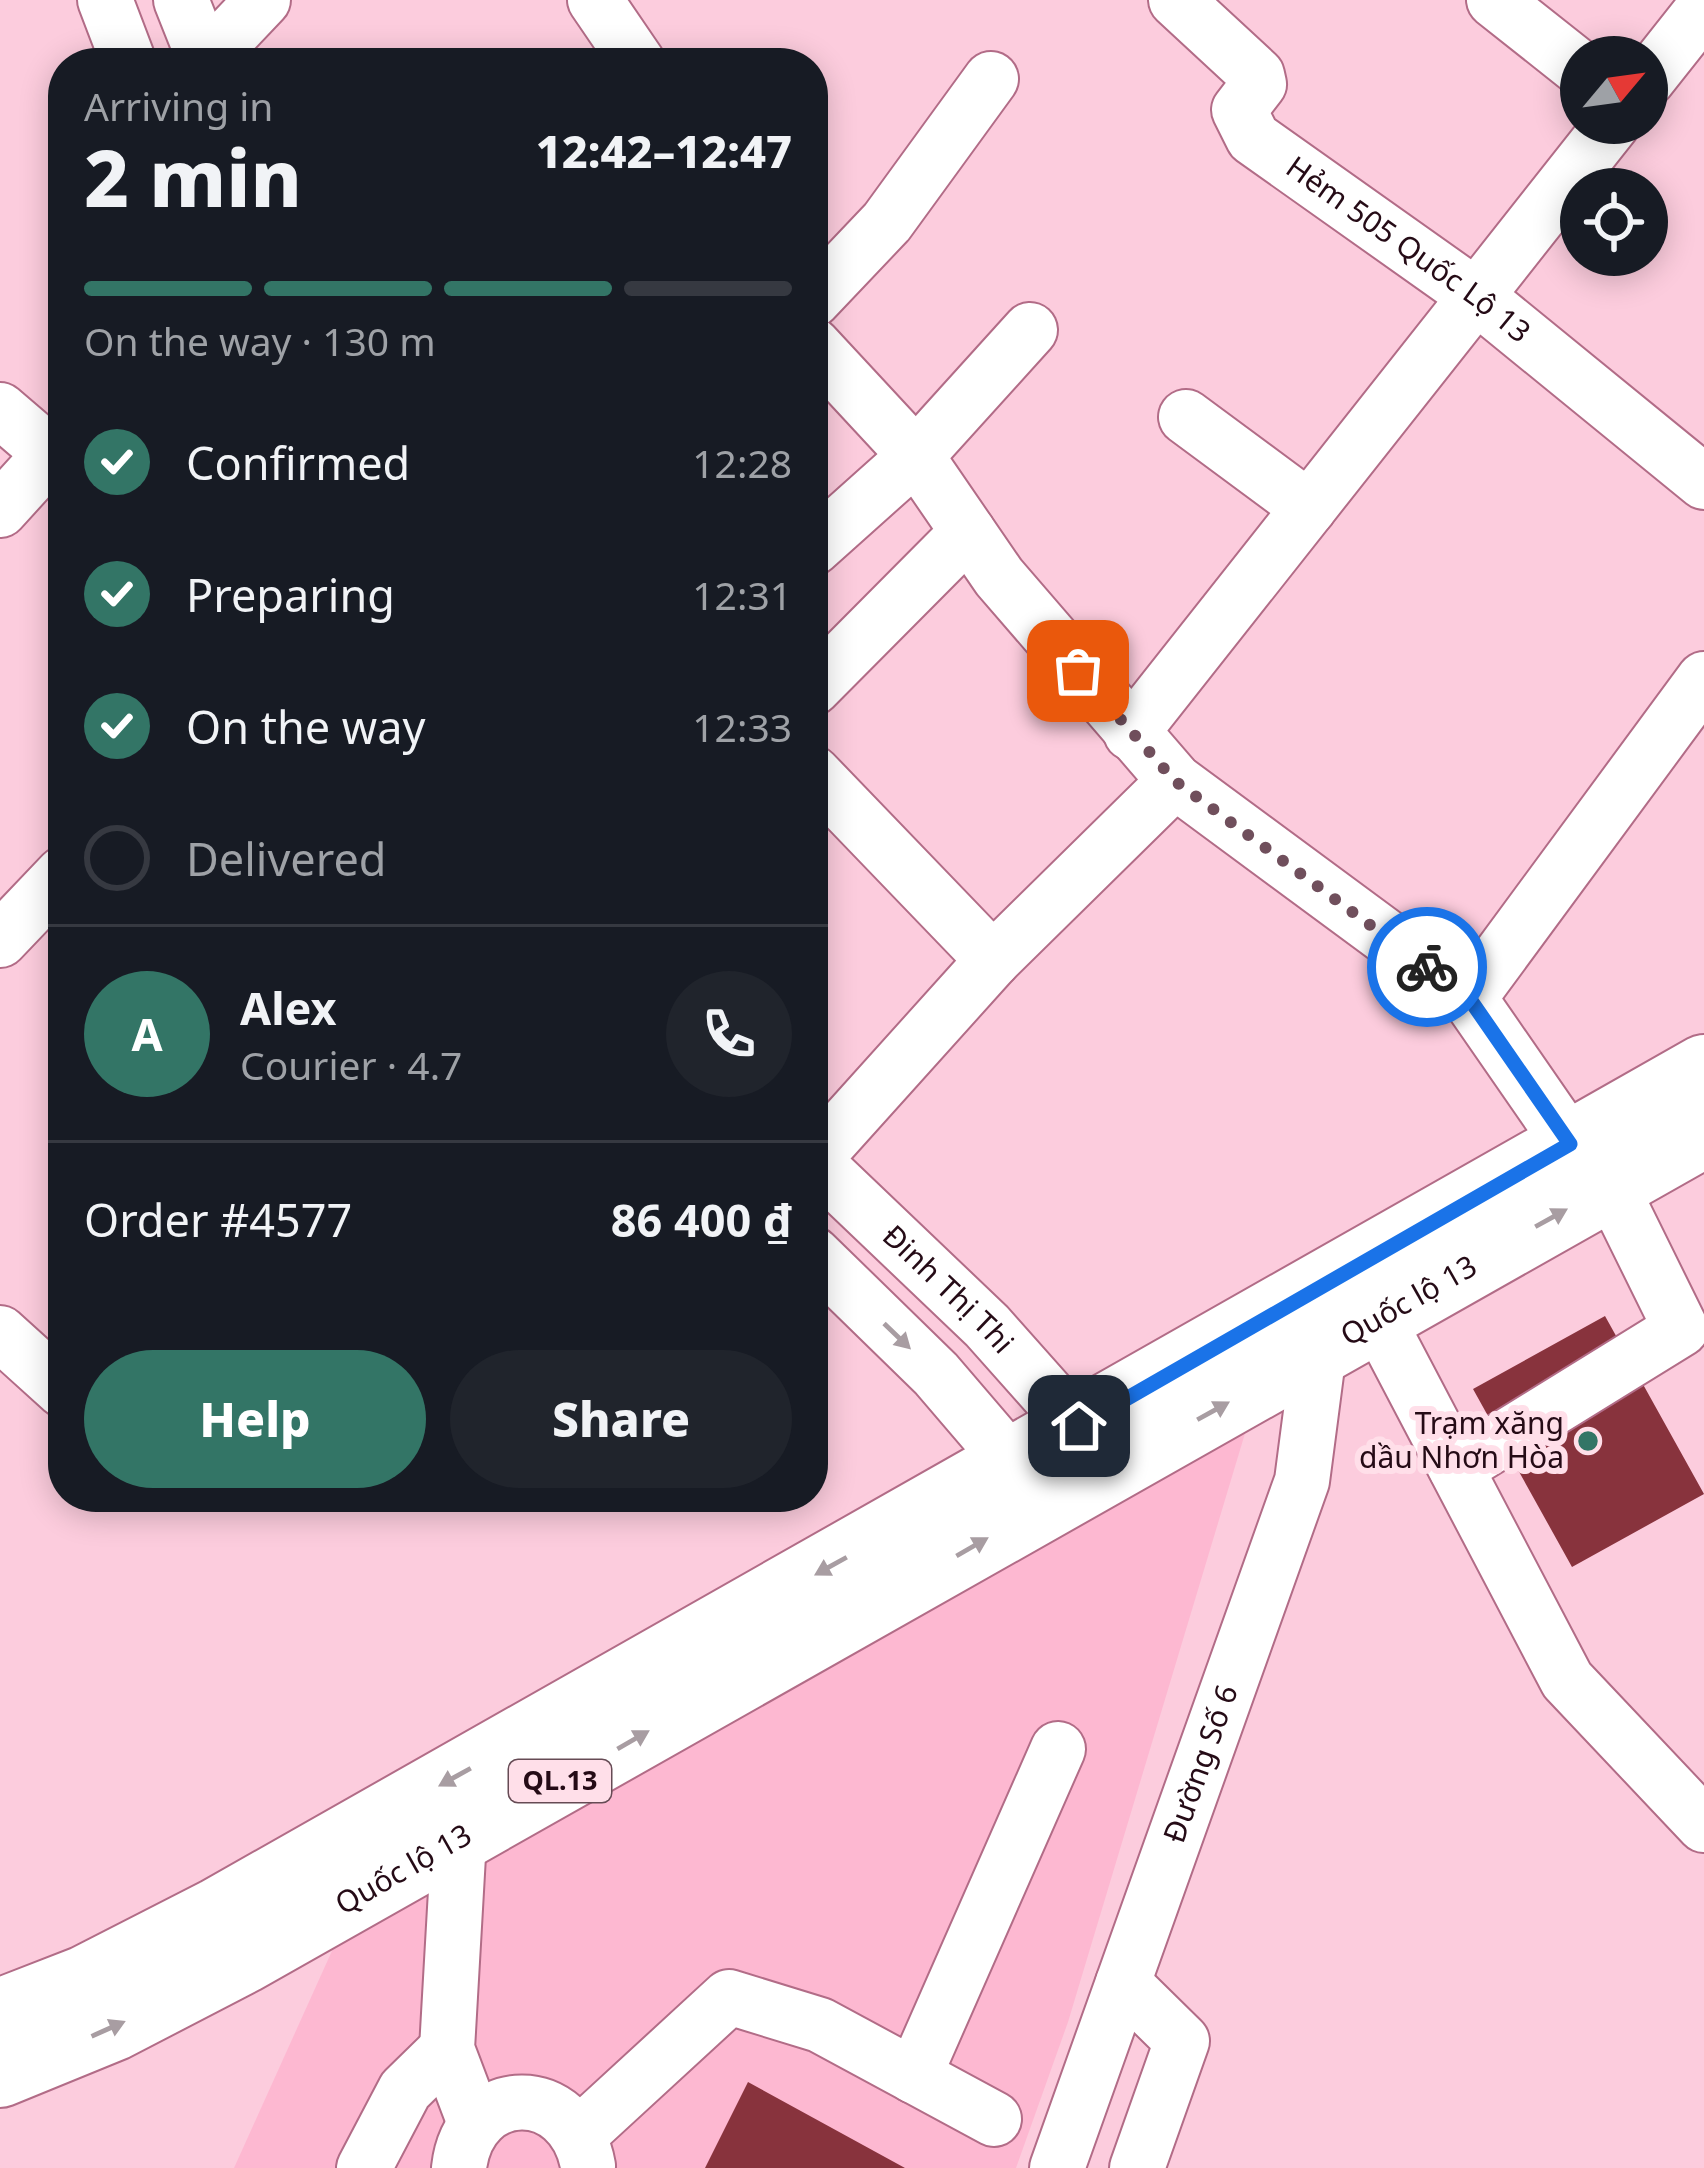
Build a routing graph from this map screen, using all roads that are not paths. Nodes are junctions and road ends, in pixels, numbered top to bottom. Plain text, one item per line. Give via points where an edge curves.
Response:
1 (105, 0) edge
2 (181, 0) edge
3 (263, 0) edge
4 (1176, 0) edge
5 (1494, 0) edge
6 (610, 6) edge
7 (1704, 8) edge
8 (124, 48) edge
9 (200, 48) edge
10 (218, 48) edge
11 (631, 48) edge
12 (1560, 52) edge
13 (1668, 53) edge
14 (991, 79) dead end
15 (1596, 144) edge
16 (828, 284) edge
17 (1476, 296) junction
18 (1030, 330) dead end
19 (828, 361) edge
20 (0, 410) edge
21 (1186, 417) dead end
22 (48, 451) edge
23 (916, 455) junction
24 (48, 467) edge
25 (1704, 482) edge
26 (1309, 508) junction
27 (0, 510) edge
28 (968, 532) junction
29 (828, 534) edge
30 (828, 673) edge
31 (1704, 679) edge
32 (1131, 734) junction
33 (1175, 781) junction
34 (828, 789) edge
35 (48, 890) edge
36 (0, 940) edge
37 (993, 960) junction
38 (1469, 998) junction
39 (1704, 1068) edge
40 (1703, 1136) edge
41 (828, 1143) edge
42 (1590, 1165) junction
43 (828, 1174) edge
44 (828, 1270) edge
45 (1377, 1318) junction
46 (0, 1333) edge
47 (1319, 1351) junction
48 (48, 1376) edge
49 (1095, 1447) junction
50 (1456, 1468) junction
51 (1031, 1484) junction
52 (1058, 1749) dead end
53 (1704, 1825) edge
54 (459, 1838) junction
55 (1123, 1983) junction
56 (0, 2012) edge
57 (447, 2049) junction
58 (0, 2074) edge
59 (914, 2076) junction
60 (994, 2120) dead end
61 (467, 2145) edge
62 (584, 2151) edge
63 (364, 2168) edge
64 (1057, 2168) edge
65 (1137, 2168) edge

1 - 8 street
2 - 9 street
3 - 10 street
4 - 17 street, Hẻm 505 Quốc Lộ 13 via 1257,75 1239,110 1253,138
5 - 12 street
6 - 11 street
7 - 13 street
14 - 16 street via 887,222
15 - 17 street
17 - 25 street, Hẻm 505 Quốc Lộ 13
17 - 26 street
18 - 23 street
19 - 23 street
20 - 22 street
21 - 26 street
23 - 28 street
23 - 29 street
24 - 27 street
26 - 32 street
28 - 30 street
28 - 32 street
31 - 38 street
32 - 33 street
33 - 37 street
33 - 38 street
34 - 37 street
35 - 36 street
37 - 41 street
38 - 42 street
39 - 42 highway, Quốc lộ 13 / QL.13
40 - 42 highway, Quốc lộ 13 / QL.13
45 -> 42 highway, Quốc lộ 13 / QL.13
42 - 49 highway, Quốc lộ 13 / QL.13
42 - 50 street via 1681,1329
43 - 49 street, Đinh Thị Thi via 987,1326
44 -> 51 street
45 - 47 highway, Quốc lộ 13 / QL.13
45 - 50 street
46 - 48 street
49 -> 47 highway, Quốc lộ 13 / QL.13
47 - 55 street, Đường Số 6 via 1302,1480
49 - 51 highway, Quốc lộ 13 / QL.13
50 - 53 street via 1567,1680
54 -> 51 highway, Quốc lộ 13 / QL.13
51 -> 56 highway, Quốc lộ 13 / QL.13 via 86,1979
52 - 59 street
54 - 57 street
58 -> 54 highway, Quốc lộ 13 / QL.13 via 115,2027
55 - 64 street, Đường Số 6
55 - 65 street via 1182,2041
57 - 61 street
57 - 63 street via 405,2090
59 - 60 street
59 - 62 street via 820,2025 729,1997
61 - 62 street via 500,2105 530,2101 559,2111

